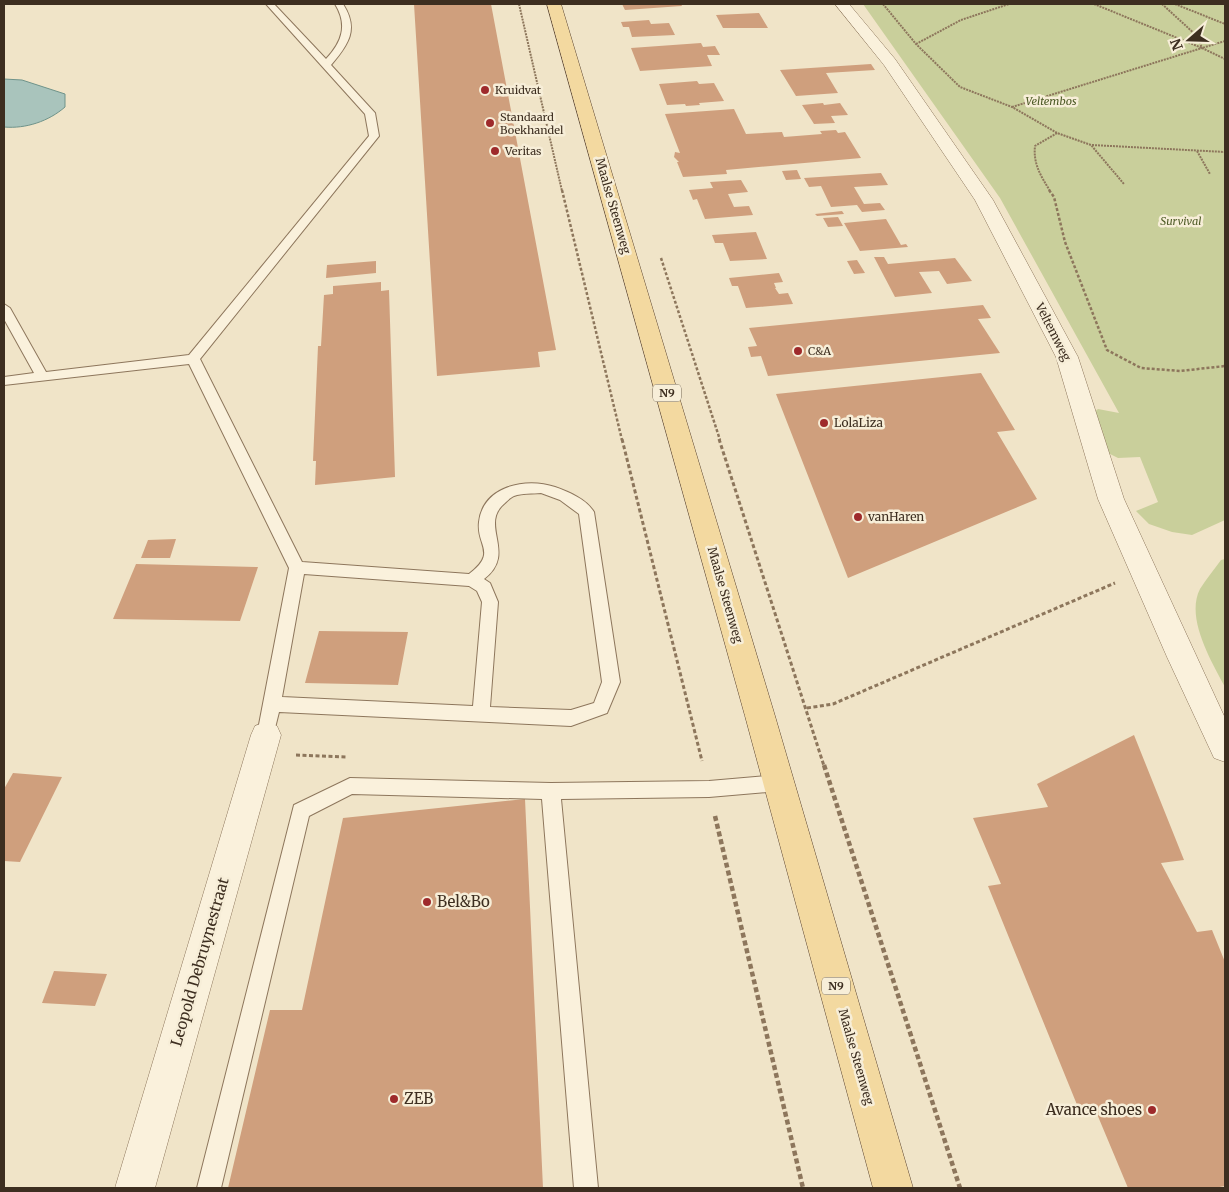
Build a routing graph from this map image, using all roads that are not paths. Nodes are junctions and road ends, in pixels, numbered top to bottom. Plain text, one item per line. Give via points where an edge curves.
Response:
1 (270, 4) edge
2 (340, 4) edge
3 (554, 4) edge
4 (842, 4) edge
5 (326, 65) junction
6 (4, 308) edge
7 (193, 359) junction
8 (42, 376) junction
9 (4, 381) edge
10 (297, 568) junction
11 (472, 580) junction
12 (481, 714) junction
13 (269, 719) junction
14 (1225, 749) edge
15 (778, 783) junction
16 (551, 791) junction
17 (134, 1188) edge
18 (209, 1188) edge
19 (586, 1188) edge
20 (893, 1188) edge

1 - 5 lane
2 - 5 lane via 348,26 342,46
3 - 15 main road, Maalse Steenweg / N9
4 - 14 street, Veltemweg via 890,62 984,200 1067,356 1111,499
5 - 7 lane via 370,113 374,136
6 - 8 lane
7 - 8 lane
7 - 10 lane
8 - 9 lane
10 - 11 lane
10 - 13 lane
11 - 12 lane via 484,587 490,602
11 - 12 lane via 488,568 492,552 486,523 492,505 509,490 542,488 565,496 586,512 611,682 601,708 571,718
12 - 13 lane
13 - 17 street, Leopold Debruynestraat
15 - 16 lane via 709,789
15 - 20 main road, Maalse Steenweg / N9
16 - 18 lane via 350,786 301,811
16 - 19 lane

